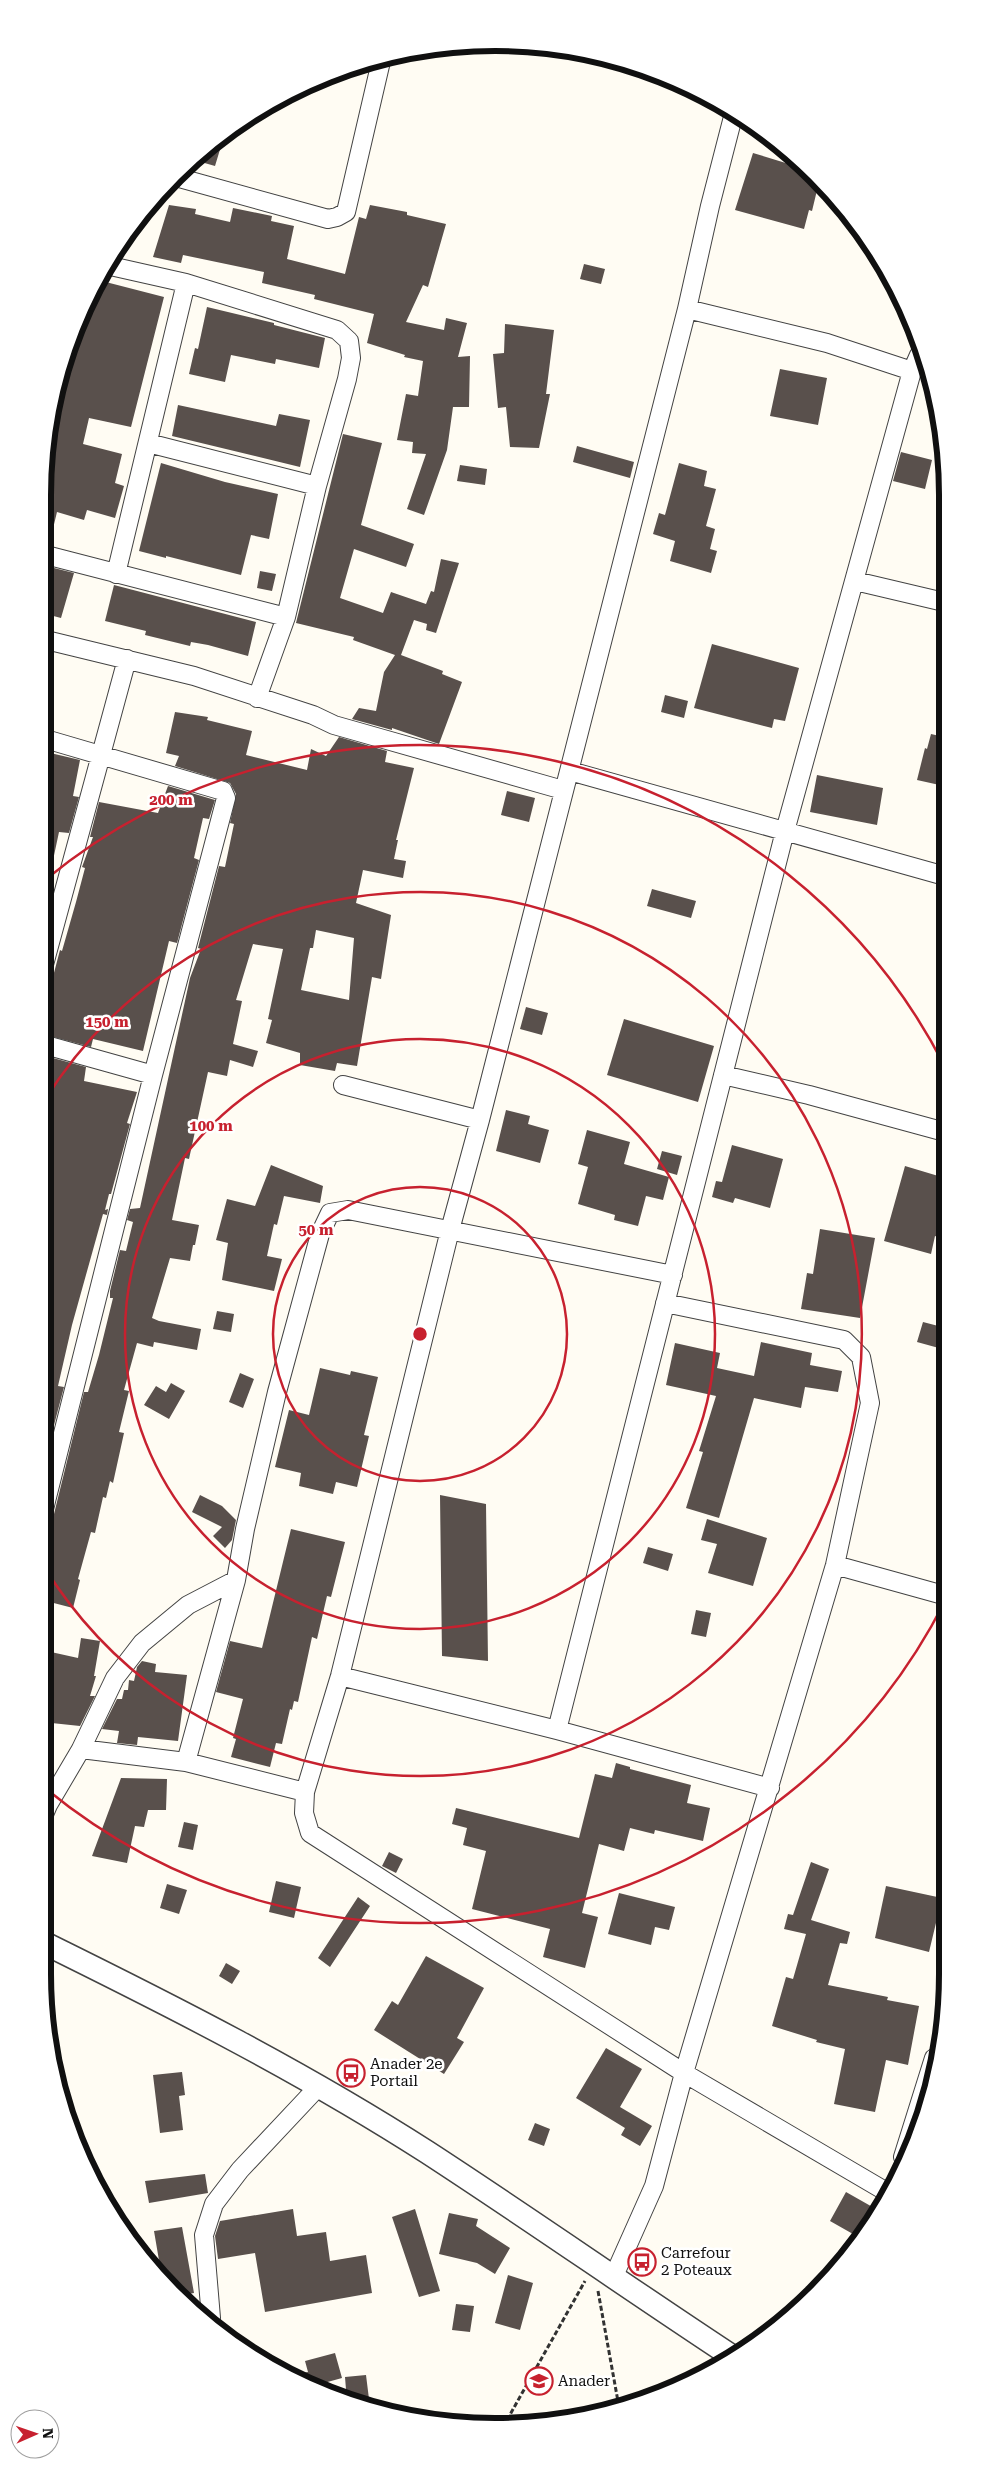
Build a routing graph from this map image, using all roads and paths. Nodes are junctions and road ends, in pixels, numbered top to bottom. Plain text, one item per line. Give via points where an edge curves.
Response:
1 (380, 66) edge
2 (732, 120) edge
3 (183, 179) edge
4 (115, 267) edge
5 (186, 283) junction
6 (686, 310) junction
7 (916, 363) edge
8 (148, 443) junction
9 (317, 486) junction
10 (51, 556) edge
11 (116, 574) junction
12 (855, 581) junction
13 (939, 601) edge
14 (286, 617) junction
15 (51, 640) edge
16 (127, 659) junction
17 (257, 698) junction
18 (51, 740) edge
19 (101, 754) junction
20 (570, 771) junction
21 (564, 790) junction
22 (785, 831) junction
23 (939, 874) edge
24 (51, 939) edge
25 (51, 1046) edge
26 (153, 1074) junction
27 (723, 1075) junction
28 (343, 1084) dead end
29 (480, 1120) junction
30 (939, 1130) edge
31 (450, 1230) junction
32 (673, 1275) junction
33 (666, 1303) junction
34 (51, 1481) edge
35 (835, 1564) junction
36 (236, 1580) junction
37 (939, 1594) edge
38 (340, 1676) junction
39 (557, 1730) junction
40 (81, 1749) junction
41 (186, 1762) junction
42 (770, 1788) junction
43 (305, 1792) junction
44 (51, 1800) edge
45 (51, 1946) edge
46 (684, 2073) junction
47 (318, 2087) junction
48 (882, 2190) edge
49 (594, 2266) junction
50 (613, 2278) junction
51 (211, 2315) edge
52 (726, 2353) edge
53 (618, 2400) edge
54 (508, 2418) edge

1 - 3 street via 346,212 328,219
2 - 6 street
4 - 5 street
5 - 8 street
5 - 9 street via 338,330 349,341 351,358 347,379
6 - 7 street
6 - 20 street
7 - 12 street
8 - 9 street
8 - 11 street
9 - 14 street
10 - 11 street
11 - 14 street
12 - 13 street
12 - 22 street
14 - 17 street
15 - 16 street
16 - 17 street via 194,676
16 - 19 street
17 - 21 street via 314,715 334,725
18 - 19 street
19 - 24 street
19 - 26 street via 223,791 226,798
20 - 21 street
20 - 22 street
21 - 29 street
22 - 23 street
22 - 27 street
25 - 26 street
26 - 34 street
27 - 30 street
27 - 32 street
28 - 29 street
29 - 31 street
31 - 32 street
31 - 36 street via 348,1210 330,1213 320,1234 277,1392
31 - 38 street
32 - 33 street
33 - 35 street via 844,1340 861,1356 870,1403
33 - 39 street
35 - 37 street
35 - 42 street
36 - 40 street via 188,1605 142,1643 115,1678
36 - 41 street
38 - 39 street
38 - 43 street
39 - 42 street
40 - 41 street
40 - 44 street
41 - 43 street
42 - 46 street
43 - 46 street via 304,1813 310,1834
45 - 47 street via 188,2014
46 - 48 street
46 - 50 street via 654,2186
47 - 49 street via 426,2152
47 - 51 street via 240,2170 214,2204 204,2235
49 - 50 street
49 - 53 path
49 - 54 path
50 - 52 street

